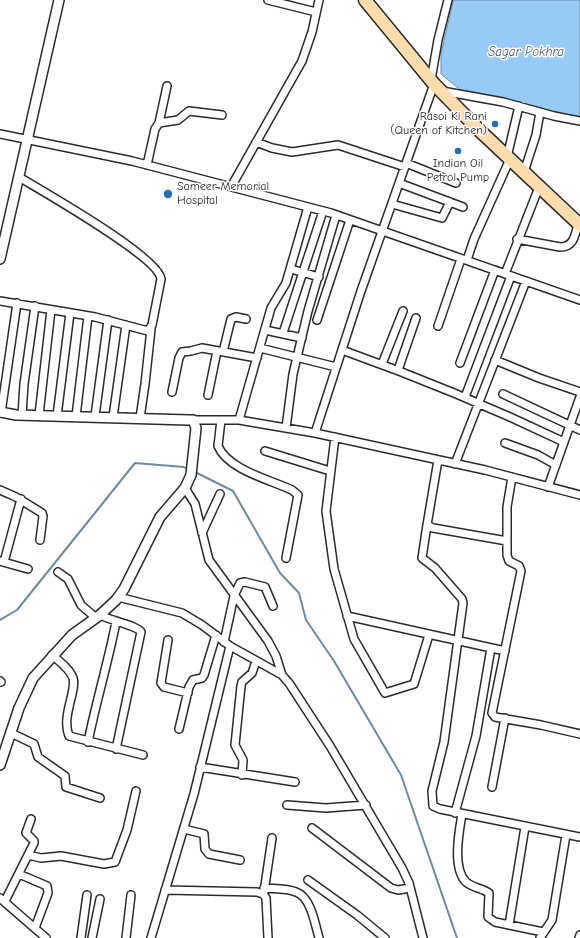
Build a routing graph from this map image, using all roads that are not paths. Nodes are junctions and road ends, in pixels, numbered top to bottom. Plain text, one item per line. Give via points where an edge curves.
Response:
1 (59, 0) edge
2 (268, 0) edge
3 (319, 0) edge
4 (364, 0) edge
5 (448, 0) edge
6 (316, 12) junction
7 (436, 85) junction
8 (167, 86) dead end
9 (519, 106) junction
10 (540, 112) junction
11 (222, 115) dead end
12 (580, 121) edge
13 (159, 123) junction
14 (0, 134) edge
15 (27, 139) junction
16 (256, 142) junction
17 (509, 158) junction
18 (147, 165) junction
19 (405, 165) junction
20 (524, 172) junction
21 (19, 177) junction
22 (399, 183) junction
23 (456, 183) dead end
24 (231, 187) junction
25 (539, 187) junction
26 (450, 202) junction
27 (392, 204) junction
28 (308, 207) junction
29 (463, 207) dead end
30 (323, 211) junction
31 (336, 215) junction
32 (350, 220) junction
33 (579, 225) edge
34 (382, 231) junction
35 (517, 239) junction
36 (0, 259) edge
37 (464, 260) junction
38 (291, 269) junction
39 (495, 270) junction
40 (304, 272) junction
41 (508, 275) junction
42 (319, 277) junction
43 (526, 281) junction
44 (580, 300) edge
45 (0, 301) edge
46 (17, 303) junction
47 (35, 306) junction
48 (51, 310) junction
49 (403, 311) dead end
50 (70, 313) junction
51 (88, 316) junction
52 (416, 318) dead end
53 (246, 319) dead end
54 (108, 320) junction
55 (317, 320) dead end
56 (126, 325) junction
57 (438, 326) dead end
58 (151, 329) junction
59 (265, 330) junction
60 (283, 333) junction
61 (302, 338) junction
62 (260, 348) junction
63 (342, 350) junction
64 (220, 351) junction
65 (297, 356) junction
66 (257, 358) junction
67 (495, 360) junction
68 (460, 363) dead end
69 (382, 364) junction
70 (336, 368) junction
71 (398, 370) junction
72 (172, 392) dead end
73 (580, 392) edge
74 (503, 394) dead end
75 (208, 395) dead end
76 (466, 397) junction
77 (580, 397) edge
78 (479, 403) junction
79 (1, 412) edge
80 (22, 415) junction
81 (39, 415) junction
82 (57, 416) junction
83 (76, 416) junction
84 (95, 416) junction
85 (113, 417) junction
86 (140, 418) junction
87 (193, 420) junction
88 (221, 420) junction
89 (239, 420) junction
90 (570, 426) junction
91 (286, 428) junction
92 (580, 430) edge
93 (315, 433) junction
94 (335, 437) junction
95 (564, 442) junction
96 (505, 443) dead end
97 (265, 451) dead end
98 (438, 460) junction
99 (455, 464) junction
100 (556, 465) junction
101 (330, 471) junction
102 (512, 478) junction
103 (548, 487) junction
104 (185, 488) junction
105 (0, 490) edge
106 (220, 494) dead end
107 (580, 495) edge
108 (20, 499) junction
109 (427, 525) junction
110 (202, 533) junction
111 (40, 540) dead end
112 (507, 541) junction
113 (286, 558) dead end
114 (2, 562) edge
115 (28, 569) dead end
116 (58, 572) dead end
117 (234, 596) junction
118 (118, 597) junction
119 (273, 606) dead end
120 (98, 616) junction
121 (347, 616) junction
122 (116, 622) junction
123 (216, 635) junction
124 (429, 635) junction
125 (168, 640) dead end
126 (456, 640) junction
127 (227, 644) junction
128 (491, 648) junction
129 (505, 651) junction
130 (52, 655) junction
131 (256, 662) junction
132 (282, 675) junction
133 (188, 693) junction
134 (505, 718) junction
135 (179, 729) dead end
136 (11, 733) junction
137 (580, 734) edge
138 (88, 742) junction
139 (116, 749) junction
140 (143, 755) dead end
141 (0, 765) edge
142 (200, 767) junction
143 (242, 775) junction
144 (295, 782) dead end
145 (492, 786) dead end
146 (136, 791) dead end
147 (100, 798) dead end
148 (287, 805) dead end
149 (366, 805) junction
150 (458, 813) junction
151 (31, 819) dead end
152 (525, 827) junction
153 (312, 828) dead end
154 (184, 829) junction
155 (566, 834) junction
156 (580, 837) edge
157 (272, 838) dead end
158 (28, 854) junction
159 (240, 860) dead end
160 (19, 874) junction
161 (308, 880) dead end
162 (410, 888) junction
163 (165, 890) junction
164 (264, 891) junction
165 (87, 895) dead end
166 (131, 895) dead end
167 (100, 899) dead end
168 (2, 900) edge
169 (509, 925) junction
170 (35, 928) junction
171 (541, 935) edge
172 (46, 938) edge
173 (81, 938) edge
174 (92, 938) edge
175 (126, 938) edge
176 (151, 938) edge
177 (268, 938) edge
178 (319, 938) edge
179 (385, 938) edge
180 (423, 938) edge

1 - 15 street
2 - 6 street
3 - 6 street
4 - 7 highway
5 - 7 street via 438,40
6 - 16 street via 302,61
7 - 9 street
7 - 17 highway
7 - 19 street
8 - 13 street
9 - 10 street
9 - 17 street
10 - 12 street
10 - 20 street
11 - 13 street via 189,111 178,120
13 - 18 street via 155,129
14 - 15 street
15 - 18 street
15 - 21 street
16 - 19 street via 292,152 338,144
16 - 24 street
17 - 20 highway
17 - 37 street
18 - 24 street
19 - 22 street
19 - 23 street
20 - 25 highway
21 - 36 street
21 - 58 street via 123,240 158,271 161,279
22 - 26 street
22 - 27 street
24 - 28 street
25 - 33 highway
25 - 35 street
26 - 27 street via 442,218
26 - 29 street
27 - 34 street
28 - 30 street
28 - 38 street
30 - 31 street
30 - 40 street
31 - 32 street
31 - 42 street
32 - 34 street
32 - 55 street
33 - 35 street via 572,242 567,246
34 - 37 street
34 - 63 street
35 - 41 street
37 - 39 street
37 - 57 street
38 - 40 street
38 - 59 street via 273,305
39 - 41 street
39 - 68 street
40 - 42 street
40 - 60 street
41 - 43 street
41 - 76 street
42 - 61 street
43 - 44 street
43 - 67 street
45 - 46 street
46 - 47 street
46 - 79 street
47 - 48 street
47 - 80 street
48 - 50 street
48 - 81 street
49 - 69 street
50 - 51 street
50 - 82 street
51 - 54 street
51 - 83 street
52 - 71 street
53 - 64 street via 231,318
54 - 56 street
54 - 84 street
56 - 58 street via 145,331
56 - 85 street
58 - 86 street
59 - 60 street
59 - 62 street
60 - 61 street
61 - 65 street
62 - 65 street
62 - 66 street
63 - 69 street
63 - 70 street
64 - 66 street
64 - 72 street via 199,348 180,353
64 - 75 street
65 - 70 street
65 - 91 street
66 - 89 street
67 - 73 street
67 - 78 street
69 - 71 street
70 - 93 street
71 - 76 street
74 - 90 street
76 - 78 street
77 - 90 street
78 - 95 street
78 - 99 street
79 - 80 street
80 - 81 street
81 - 82 street
82 - 83 street
83 - 84 street
84 - 85 street
85 - 86 street
86 - 87 street
87 - 88 street
87 - 104 street via 196,428 191,471
88 - 89 street
88 - 113 street via 218,446 225,456 249,472 298,494
89 - 91 street
90 - 92 street
90 - 95 street
91 - 93 street
93 - 94 street
94 - 98 street
94 - 101 street
95 - 100 street
96 - 100 street via 538,455
97 - 101 street
98 - 99 street
98 - 109 street
99 - 102 street
100 - 103 street
101 - 121 street via 326,522 334,569
102 - 103 street
102 - 112 street
103 - 107 street
104 - 110 street via 195,504
104 - 118 street via 160,518
105 - 108 street
106 - 110 street
108 - 111 street via 38,509 43,516
108 - 114 street
109 - 112 street
109 - 126 street via 422,558 435,568 462,599
110 - 117 street via 209,560
112 - 129 street via 508,559 519,566 521,571
114 - 115 street
116 - 120 street via 68,579 81,604
117 - 119 street via 242,582 262,585 267,590
117 - 127 street
117 - 132 street via 268,641
118 - 120 street
118 - 123 street via 182,613
120 - 122 street
120 - 130 street via 72,635
121 - 124 street
121 - 124 street via 359,649 385,693 414,684
122 - 138 street via 109,661
122 - 139 street via 138,628 142,632
123 - 127 street
123 - 133 street via 204,675 192,680
124 - 126 street
125 - 133 street via 161,683
126 - 128 street
126 - 150 street via 444,742 431,798 435,808
127 - 131 street
127 - 142 street
128 - 129 street
128 - 150 street via 476,736
129 - 134 street via 492,713 495,717
130 - 136 street via 33,678
130 - 138 street via 71,674 74,681 66,721 69,736
131 - 132 street
131 - 143 street via 252,673 241,686 235,745 243,760
132 - 149 street via 296,692
133 - 135 street
134 - 137 street
134 - 145 street
136 - 141 street
136 - 147 street via 34,744 38,757 64,774 66,787
138 - 139 street
139 - 140 street
142 - 143 street
142 - 154 street
143 - 144 street
146 - 158 street via 127,830 115,862 104,864 61,856 42,858
148 - 149 street via 326,808
149 - 162 street via 391,847
150 - 152 street
150 - 169 street via 457,851 464,879 471,886 489,893 488,912 491,920
151 - 158 street via 26,833 34,841
152 - 155 street
152 - 169 street
153 - 162 street via 390,888
154 - 159 street via 204,834 205,849 209,854
154 - 163 street
155 - 156 street
155 - 171 street via 552,920
157 - 164 street
158 - 160 street
160 - 168 street
160 - 170 street via 47,886 48,892
161 - 179 street
162 - 180 street
163 - 164 street
163 - 176 street
164 - 177 street
164 - 178 street via 296,892 302,896 309,906
165 - 173 street
166 - 175 street
167 - 174 street
168 - 170 street
169 - 171 street
170 - 172 street

